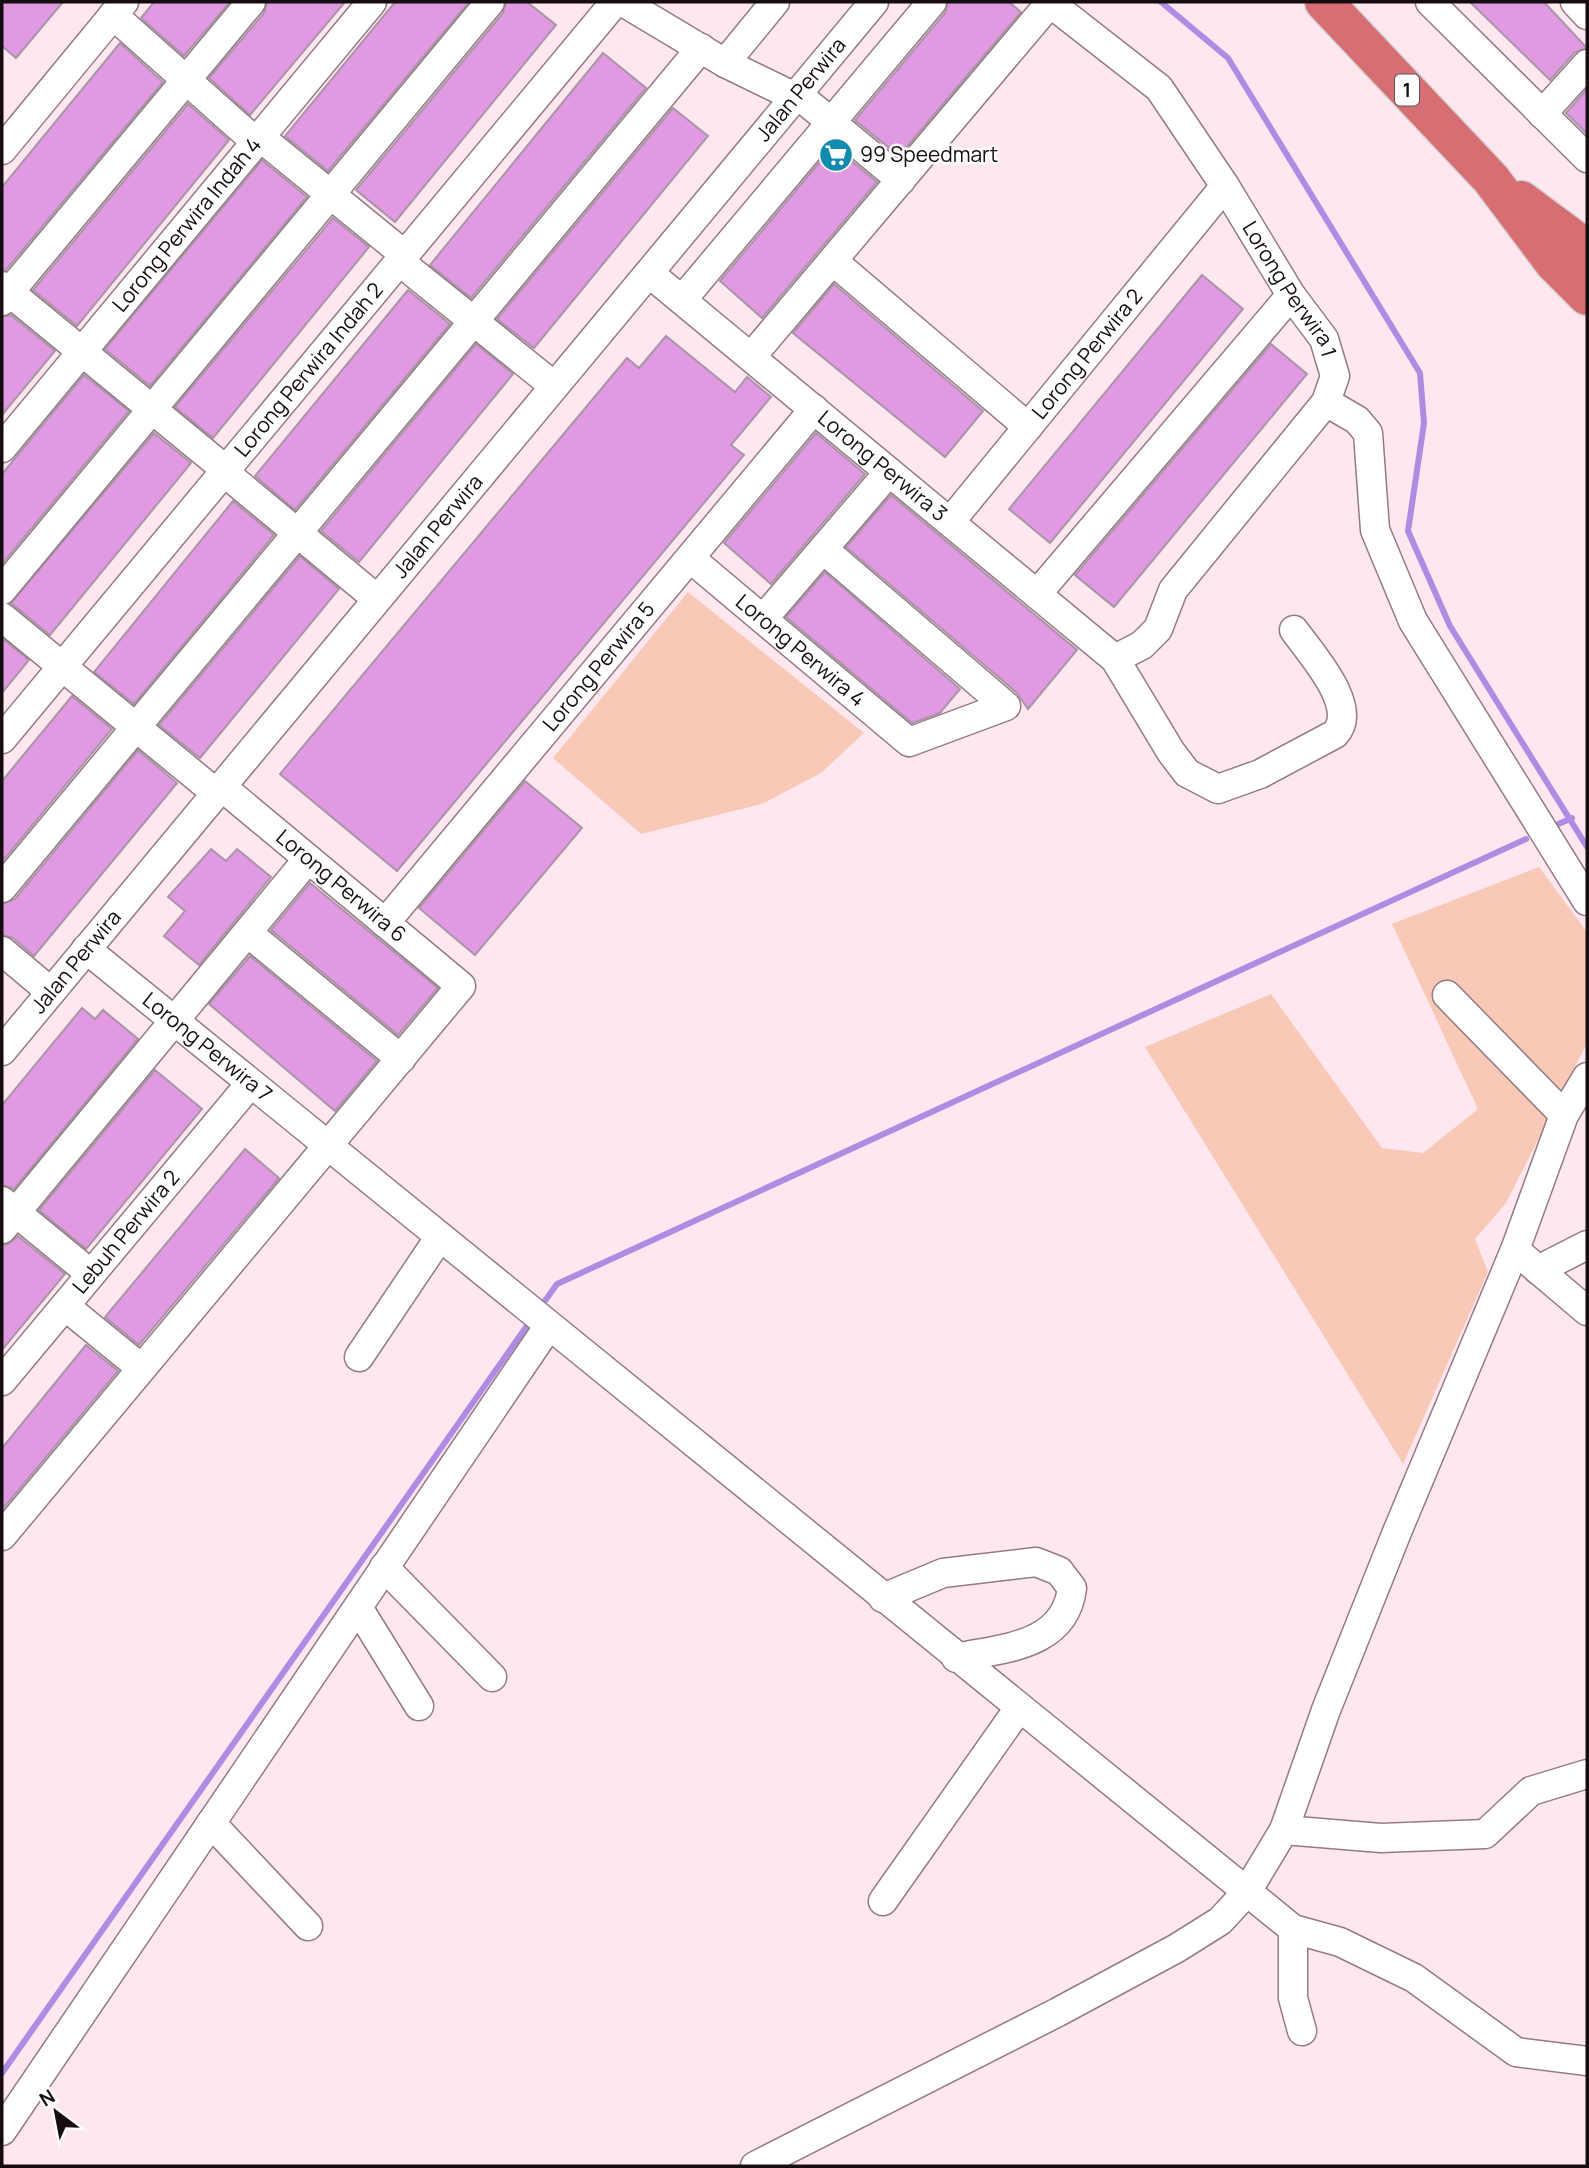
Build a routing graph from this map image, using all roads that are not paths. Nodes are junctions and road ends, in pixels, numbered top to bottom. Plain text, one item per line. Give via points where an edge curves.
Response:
1 (251, 2) edge
2 (372, 2) edge
3 (490, 2) edge
4 (615, 2) edge
5 (623, 2) edge
6 (775, 2) edge
7 (874, 2) edge
8 (932, 2) edge
9 (1050, 2) edge
10 (1324, 2) edge
11 (1430, 2) edge
12 (1575, 2) edge
13 (118, 8) edge
14 (1587, 15) edge
15 (701, 48) junction
16 (725, 62) junction
17 (1587, 64) edge
18 (186, 80) junction
19 (796, 96) junction
20 (1542, 114) junction
21 (831, 122) junction
22 (258, 139) junction
23 (2, 150) edge
24 (1587, 158) edge
25 (1491, 178) junction
26 (901, 180) junction
27 (1225, 186) junction
28 (331, 194) junction
29 (1587, 249) edge
30 (402, 258) junction
31 (832, 261) junction
32 (649, 273) junction
33 (4, 293) edge
34 (1291, 295) junction
35 (1587, 296) edge
36 (682, 300) junction
37 (474, 321) junction
38 (82, 352) junction
39 (751, 358) junction
40 (554, 386) junction
41 (1326, 402) junction
42 (152, 409) junction
43 (814, 409) junction
44 (1028, 427) junction
45 (2, 448) edge
46 (225, 471) junction
47 (890, 472) junction
48 (950, 522) junction
49 (297, 533) junction
50 (822, 549) junction
51 (690, 558) junction
52 (2, 590) edge
53 (1037, 594) junction
54 (377, 599) junction
55 (2, 617) edge
56 (763, 619) junction
57 (1294, 630) dead end
58 (1115, 659) junction
59 (62, 666) junction
60 (136, 727) junction
61 (2, 739) edge
62 (219, 790) junction
63 (308, 859) junction
64 (2, 888) edge
65 (1587, 901) edge
66 (386, 923) junction
67 (248, 933) junction
68 (86, 949) junction
69 (2, 951) edge
70 (51, 992) junction
71 (1447, 995) dead end
72 (175, 1022) junction
73 (2, 1051) edge
74 (401, 1059) junction
75 (1587, 1077) edge
76 (250, 1084) junction
77 (1564, 1115) junction
78 (327, 1147) junction
79 (6, 1214) edge
80 (439, 1238) junction
81 (1587, 1245) edge
82 (1516, 1250) junction
83 (1538, 1270) junction
84 (91, 1274) junction
85 (65, 1306) junction
86 (1587, 1311) edge
87 (546, 1325) junction
88 (359, 1357) dead end
89 (141, 1368) junction
90 (2, 1381) edge
91 (4, 1527) edge
92 (384, 1567) junction
93 (883, 1598) junction
94 (359, 1609) junction
95 (956, 1658) junction
96 (492, 1677) dead end
97 (419, 1706) dead end
98 (1018, 1708) junction
99 (1587, 1774) edge
100 (211, 1823) junction
101 (1284, 1830) junction
102 (1246, 1893) junction
103 (883, 1901) dead end
104 (308, 1926) dead end
105 (1293, 1929) junction
106 (1302, 2031) dead end
107 (1587, 2061) edge
108 (2, 2132) edge
109 (755, 2166) edge

1 - 18 street
2 - 22 street, Lorong Perwira Indah 4
3 - 28 street
4 - 30 street, Lorong Perwira Indah 2
5 - 15 street
6 - 16 street
7 - 19 street, Jalan Perwira
8 - 21 street
9 - 26 street
9 - 27 street, Lorong Perwira 1 via 1159,88
10 - 25 highway, 1
11 - 20 street
12 - 14 street
13 - 18 street
13 - 23 street
15 - 16 street
15 - 37 street
16 - 19 street
17 - 20 street
18 - 22 street
18 - 33 street
19 - 21 street
19 - 32 street, Jalan Perwira
20 - 24 street
21 - 26 street
21 - 36 street
22 - 28 street
22 - 38 street, Lorong Perwira Indah 4
25 - 29 highway, 1
25 - 35 highway, 1 via 1553,263
26 - 31 street
27 - 34 street, Lorong Perwira 1
27 - 44 street, Lorong Perwira 2
28 - 30 street
28 - 42 street
30 - 37 street
30 - 46 street, Lorong Perwira Indah 2
31 - 39 street
31 - 44 street
32 - 36 street, Lorong Perwira 3
32 - 40 street, Jalan Perwira
33 - 38 street
34 - 41 street, Lorong Perwira 1 via 1324,339 1333,361 1335,376
34 - 53 street
36 - 39 street, Lorong Perwira 3
37 - 40 street
37 - 49 street
38 - 42 street
38 - 45 street, Lorong Perwira Indah 4
39 - 43 street, Lorong Perwira 3
40 - 54 street, Jalan Perwira
41 - 58 street, Lorong Perwira 1 via 1173,590 1158,629 1142,645
41 - 65 street via 1357,420 1368,433 1375,530 1413,621
42 - 46 street
42 - 52 street
43 - 47 street, Lorong Perwira 3
43 - 51 street, Lorong Perwira 5
44 - 48 street, Lorong Perwira 2
46 - 49 street
46 - 59 street, Lorong Perwira Indah 2
47 - 48 street, Lorong Perwira 3
47 - 50 street
48 - 53 street, Lorong Perwira 3
49 - 54 street
49 - 60 street
50 - 56 street
50 - 56 street, Lorong Perwira 4 via 1006,706 909,742
51 - 56 street, Lorong Perwira 4
51 - 66 street, Lorong Perwira 5
53 - 58 street, Lorong Perwira 3
54 - 62 street, Jalan Perwira
55 - 59 street, Lorong Perwira 6
57 - 58 street, Lorong Perwira 3 via 1335,690 1344,719 1341,727 1260,774 1218,789 1187,773
59 - 60 street, Lorong Perwira 6
59 - 61 street, Lorong Perwira Indah 2
60 - 62 street, Lorong Perwira 6
60 - 64 street
62 - 63 street, Lorong Perwira 6
62 - 68 street, Jalan Perwira
63 - 66 street, Lorong Perwira 6
63 - 67 street
66 - 74 street, Lorong Perwira 6 via 461,986
67 - 72 street
67 - 74 street
68 - 70 street, Jalan Perwira
68 - 72 street, Lorong Perwira 7
69 - 70 street
70 - 73 street, Jalan Perwira
71 - 77 street
72 - 76 street, Lorong Perwira 7
72 - 79 street
74 - 78 street
75 - 77 street
76 - 78 street, Lorong Perwira 7
76 - 84 street, Lebuh Perwira 2
77 - 82 street
78 - 80 street, Lorong Perwira 7
78 - 89 street
79 - 84 street
80 - 87 street, Lorong Perwira 7
80 - 88 street
81 - 83 street
82 - 83 street
82 - 101 street via 1397,1532
83 - 86 street
84 - 85 street, Lebuh Perwira 2
85 - 89 street
85 - 90 street, Lebuh Perwira 2
87 - 92 street
87 - 93 street, Lorong Perwira 7
89 - 91 street
92 - 94 street
92 - 96 street
93 - 95 street, Lorong Perwira 7
93 - 95 street via 943,1573 1036,1562 1059,1571 1072,1588 1070,1605 1054,1627 1031,1643
94 - 97 street
94 - 100 street
95 - 98 street, Lorong Perwira 7
98 - 102 street, Lorong Perwira 7
98 - 103 street
99 - 101 street via 1531,1791 1485,1833 1381,1838
100 - 104 street
100 - 108 street
101 - 102 street
102 - 105 street, Lorong Perwira 7
102 - 109 street via 1220,1921 1177,1948
105 - 106 street via 1293,1998
105 - 107 street via 1340,1942 1414,1978 1516,2052

